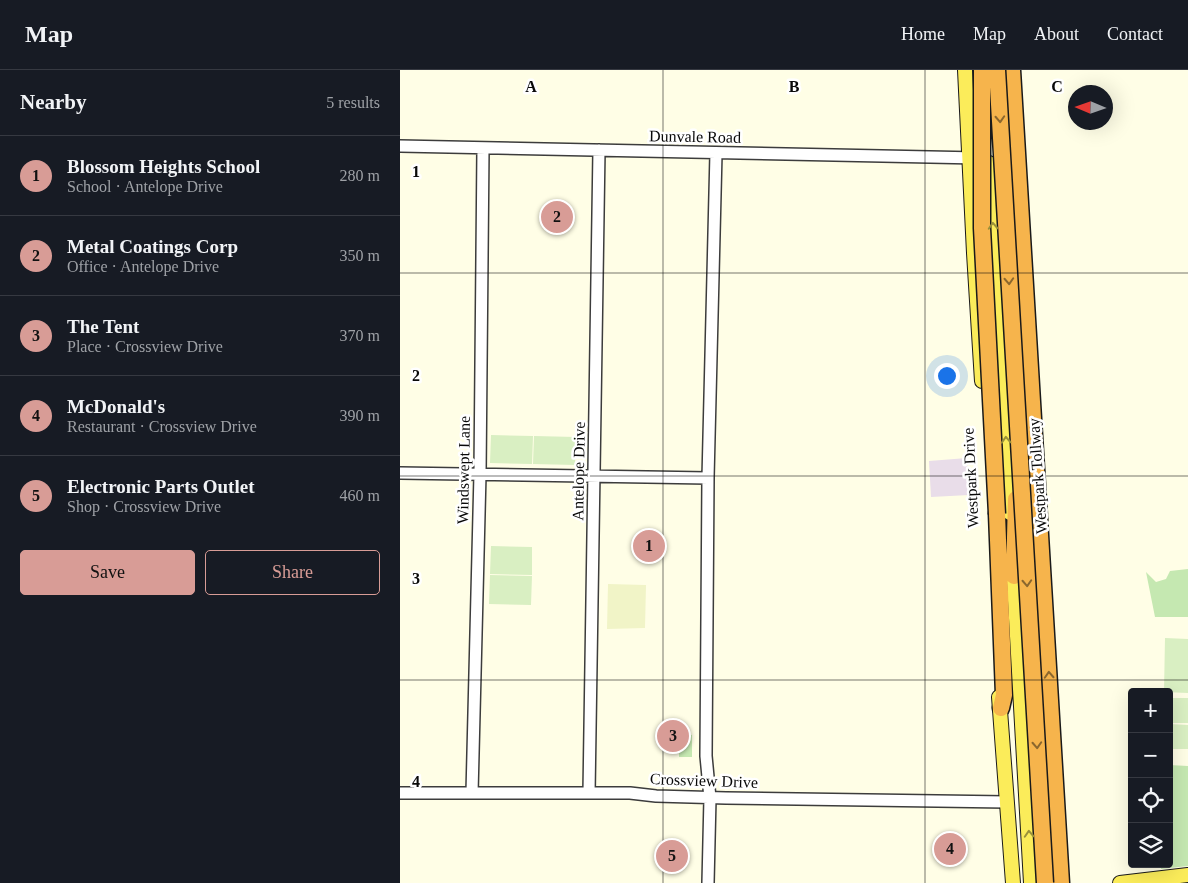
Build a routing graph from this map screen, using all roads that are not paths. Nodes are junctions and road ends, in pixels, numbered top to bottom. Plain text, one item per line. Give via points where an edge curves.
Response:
1 (965, 70) edge
2 (982, 70) edge
3 (997, 70) edge
4 (1012, 70) edge
5 (400, 146) edge
6 (483, 148) junction
7 (599, 150) junction
8 (716, 153) junction
9 (971, 158) junction
10 (989, 158) junction
11 (1023, 272) junction
12 (400, 473) edge
13 (480, 474) junction
14 (594, 476) junction
15 (708, 478) junction
16 (1014, 576) junction
17 (1001, 699) junction
18 (1026, 783) junction
19 (400, 793) edge
20 (472, 793) junction
21 (589, 793) junction
22 (710, 798) junction
23 (1008, 802) junction
24 (1188, 876) edge
25 (708, 883) edge
26 (1013, 883) edge
27 (1031, 883) edge
28 (1045, 883) edge
29 (1061, 883) edge
30 (1120, 883) edge

1 - 9 main road, Westpark Drive
2 - 10 main road
2 - 17 highway, bridge via 982,228 998,514
3 -> 28 highway, Westpark Tollway, bridge
4 - 11 highway, Westpark Tollway
5 - 6 street, Dunvale Road
6 - 7 street, Dunvale Road
6 - 13 street, Windswept Lane
7 - 8 street, Dunvale Road
7 - 14 street, Antelope Drive
8 - 9 street, Dunvale Road
8 - 15 street
9 - 10 street, Dunvale Road
9 - 17 main road, Westpark Drive
16 -> 10 main road
11 - 16 highway
29 -> 11 highway, Westpark Tollway
12 - 13 street
13 - 14 street
13 - 20 street, Windswept Lane
14 - 15 street
14 - 21 street, Antelope Drive
15 - 22 street via 706,756
16 - 18 main road
17 - 18 main road via 1009,698 1013,747
17 - 23 main road, Westpark Drive
27 -> 18 main road
19 - 20 street, Crossview Drive
20 - 21 street, Crossview Drive
21 - 22 street, Crossview Drive
22 - 23 street, Crossview Drive
22 - 25 street
23 - 26 main road, Westpark Drive
24 - 30 main road

